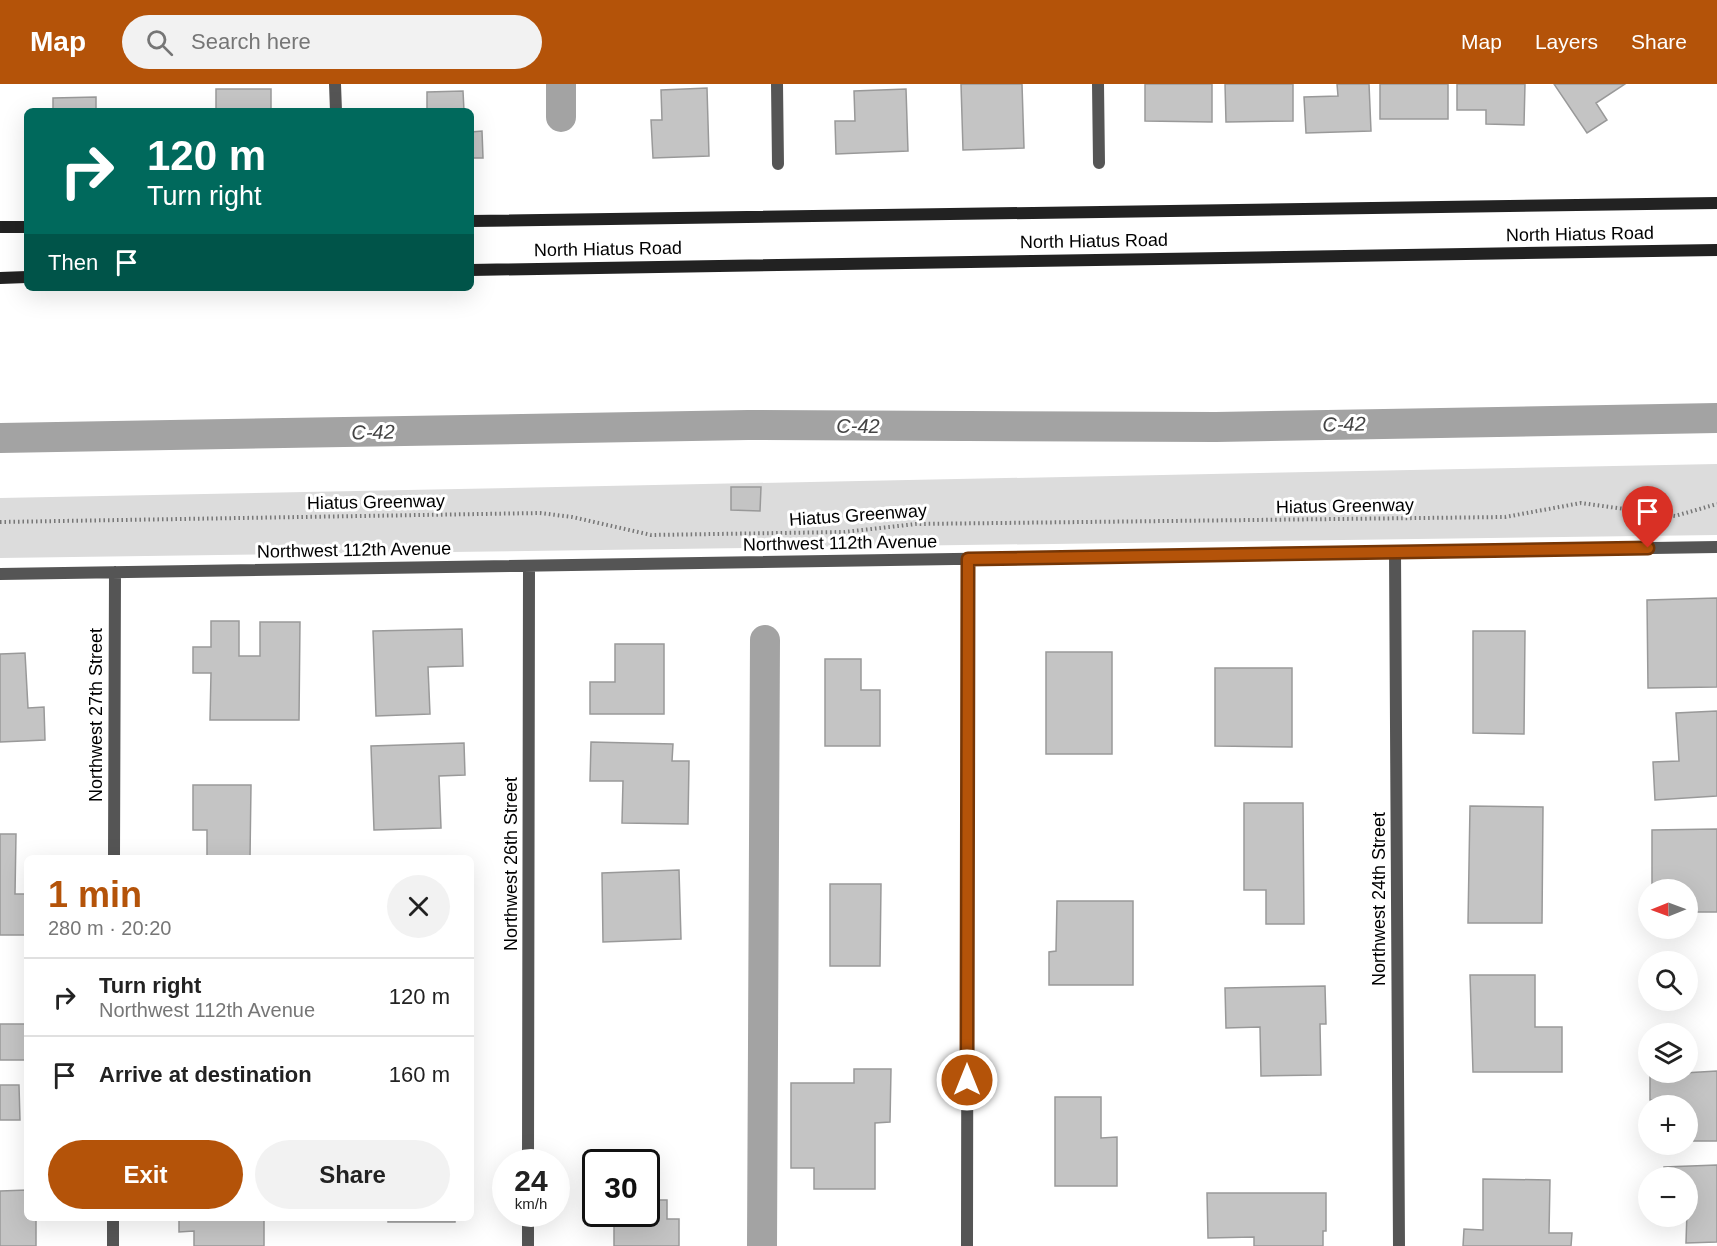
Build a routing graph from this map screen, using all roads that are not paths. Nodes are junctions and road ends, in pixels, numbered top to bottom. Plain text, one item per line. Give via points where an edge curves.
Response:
1 (336, 84) edge
2 (777, 84) edge
3 (1098, 84) edge
4 (336, 108) edge
5 (1100, 163) dead end
6 (778, 164) dead end
7 (1717, 204) edge
8 (474, 221) edge
9 (0, 227) edge
10 (24, 227) edge
11 (1717, 250) edge
12 (474, 270) edge
13 (24, 277) edge
14 (0, 278) edge
15 (1717, 548) edge
16 (1395, 551) junction
17 (968, 559) junction
18 (529, 566) junction
19 (115, 572) junction
20 (0, 574) edge
21 (114, 855) edge
22 (528, 1149) edge
23 (113, 1221) edge
24 (528, 1227) edge
25 (112, 1246) edge
26 (528, 1246) edge
27 (967, 1246) edge
28 (1399, 1246) edge

1 - 4 street
2 - 6 street
3 - 5 street
7 - 8 main road, North Hiatus Road
9 - 10 main road
11 - 12 main road, North Hiatus Road
13 - 14 main road
15 - 16 street, Northwest 112th Avenue
16 - 17 street, Northwest 112th Avenue
16 - 28 street, Northwest 24th Street
17 - 18 street, Northwest 112th Avenue
17 - 27 street
18 - 19 street, Northwest 112th Avenue
18 - 22 street, Northwest 26th Street
19 - 20 street, Northwest 112th Avenue
19 - 21 street, Northwest 27th Street
23 - 25 street
24 - 26 street

